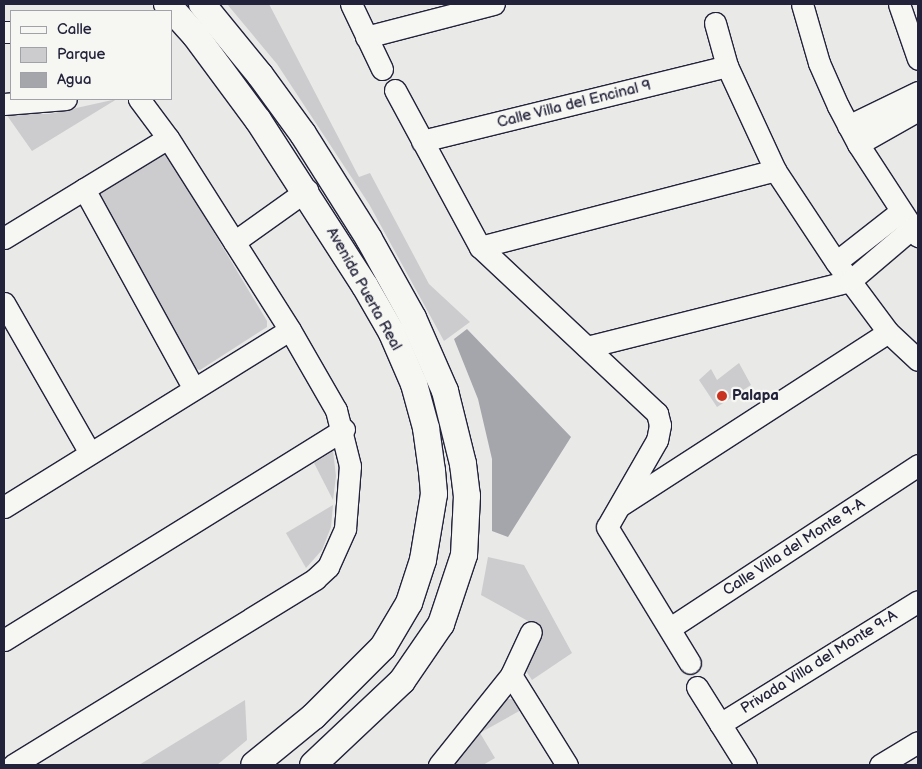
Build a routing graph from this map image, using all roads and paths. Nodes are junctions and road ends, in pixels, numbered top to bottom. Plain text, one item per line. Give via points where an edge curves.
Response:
1 (167, 4) edge
2 (202, 4) edge
3 (351, 4) edge
4 (802, 4) edge
5 (899, 4) edge
6 (487, 5) edge
7 (715, 23) dead end
8 (366, 37) junction
9 (918, 59) edge
10 (727, 66) junction
11 (382, 69) dead end
12 (395, 90) dead end
13 (918, 92) edge
14 (54, 100) edge
15 (140, 100) edge
16 (4, 104) edge
17 (918, 110) edge
18 (857, 128) junction
19 (168, 138) junction
20 (422, 141) junction
21 (775, 170) junction
22 (84, 189) junction
23 (310, 195) junction
24 (907, 230) edge
25 (4, 238) edge
26 (238, 247) junction
27 (480, 247) junction
28 (836, 262) junction
29 (850, 281) junction
30 (4, 303) edge
31 (290, 330) junction
32 (888, 332) junction
33 (588, 347) junction
34 (918, 360) edge
35 (194, 389) junction
36 (344, 430) junction
37 (90, 454) junction
38 (918, 465) edge
39 (4, 507) edge
40 (617, 508) junction
41 (918, 601) edge
42 (670, 628) junction
43 (531, 632) dead end
44 (4, 640) edge
45 (690, 663) dead end
46 (511, 675) junction
47 (697, 687) dead end
48 (314, 716) junction
49 (720, 724) junction
50 (918, 742) edge
51 (337, 745) junction
52 (13, 765) edge
53 (254, 765) edge
54 (313, 765) edge
55 (439, 765) edge
56 (567, 765) edge
57 (746, 765) edge
58 (882, 765) edge

1 - 23 main road, Avenida Puerta Real via 206,50
2 - 51 main road, Avenida Puerta Real via 303,134 369,239 413,318 445,391 463,464 467,504 464,555 441,624 402,681
3 - 8 street
4 - 18 street via 819,63
5 - 9 street
6 - 8 street
7 - 10 street
8 - 11 street
10 - 20 street, Calle Villa del Encinal 9
10 - 21 street
12 - 20 street
13 - 18 street
14 - 16 street
15 - 19 street
17 - 18 street via 877,133
18 - 24 street
19 - 22 street
19 - 26 street
20 - 27 street
21 - 27 street
21 - 28 street
22 - 25 street
22 - 35 street
23 - 26 street
23 - 48 main road, Avenida Puerta Real via 392,332 414,384 426,428 434,494 423,560 409,603 383,647
24 - 28 street via 883,227
24 - 29 street
26 - 31 street
27 - 33 street
28 - 29 street
29 - 32 street
29 - 33 street
30 - 37 street
31 - 35 street
31 - 36 street via 326,390
32 - 34 street
32 - 40 street
33 - 40 street via 648,403 660,425 658,440
35 - 37 street
36 - 44 street
36 - 52 street via 350,466 350,504 345,529 328,567 316,580
37 - 39 street
38 - 42 street, Calle Villa del Monte 9-A
40 - 42 street via 607,527
41 - 49 street, Privada Villa del Monte 9-A
42 - 45 street
43 - 46 street
46 - 55 street
46 - 56 street
47 - 49 street
48 - 51 main road
48 - 53 main road, Avenida Puerta Real
49 - 57 street
50 - 58 street
51 - 54 main road, Avenida Puerta Real

